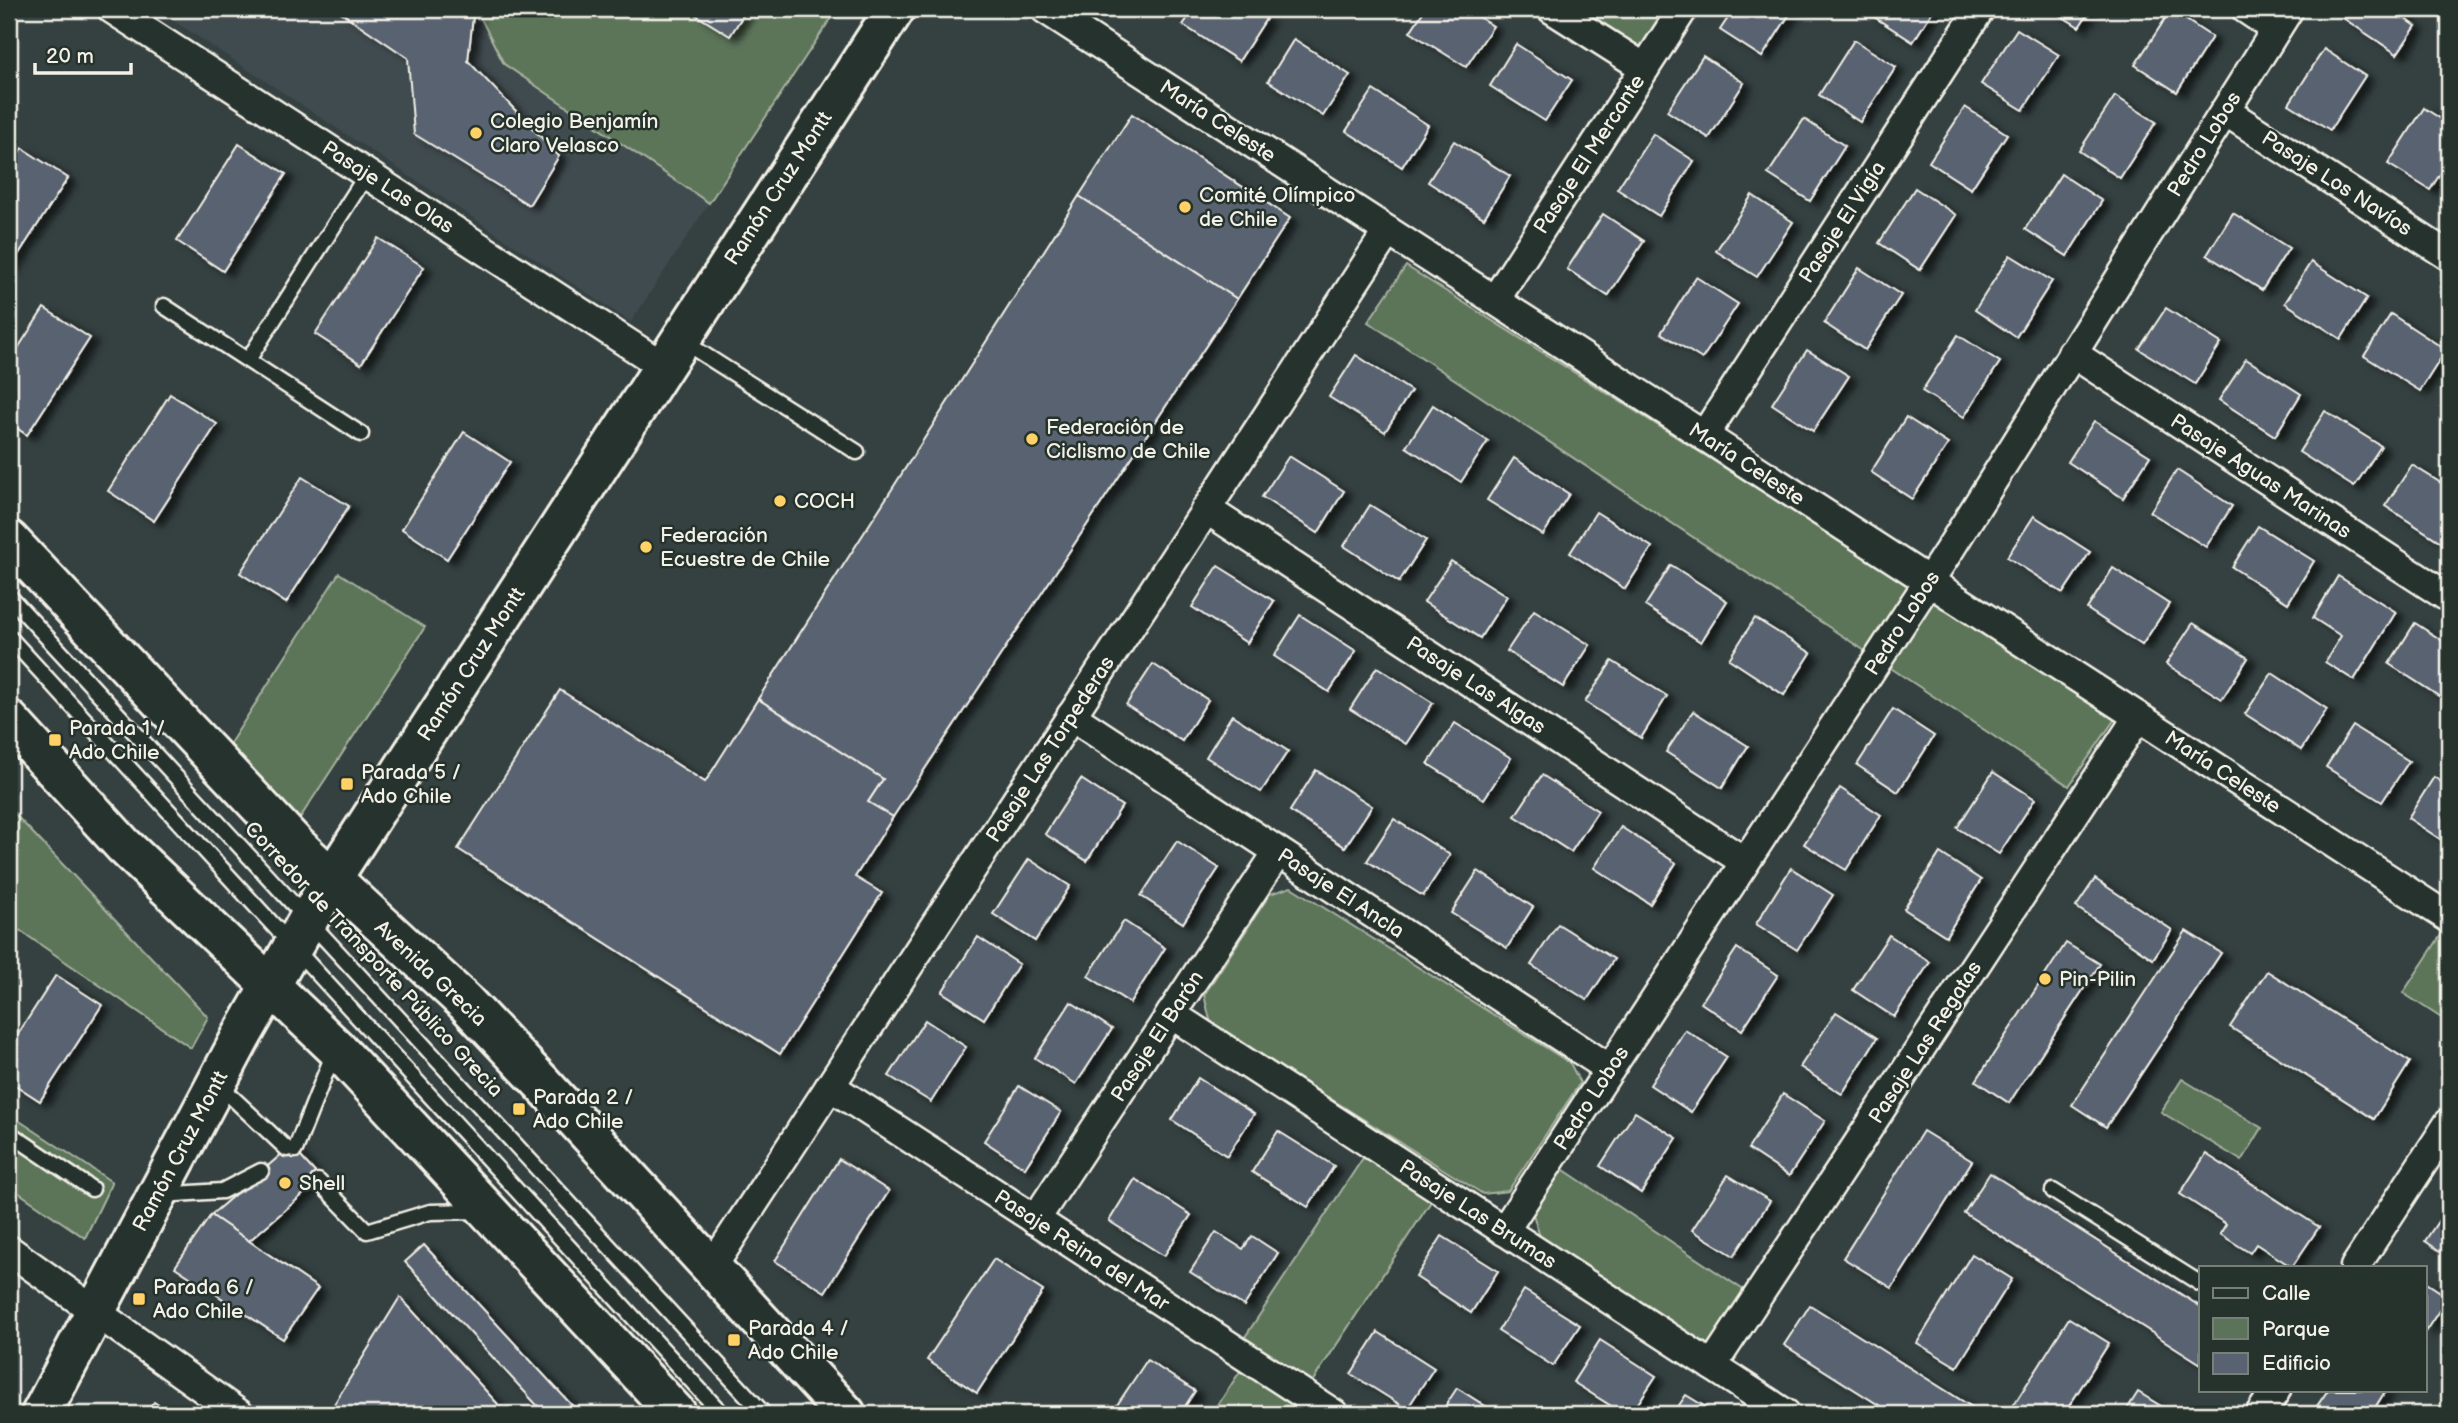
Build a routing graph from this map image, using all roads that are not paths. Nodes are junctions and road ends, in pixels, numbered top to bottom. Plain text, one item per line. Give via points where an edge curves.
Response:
1 (112, 9) edge
2 (895, 9) edge
3 (1045, 9) edge
4 (1552, 9) edge
5 (1683, 9) edge
6 (1980, 9) edge
7 (2246, 9) edge
8 (2283, 19) edge
9 (1645, 68) junction
10 (2225, 111) junction
11 (367, 174) junction
12 (1388, 231) junction
13 (2446, 247) edge
14 (1495, 300) junction
15 (164, 306) dead end
16 (672, 352) junction
17 (2072, 353) junction
18 (248, 360) junction
19 (361, 434) dead end
20 (1704, 436) junction
21 (857, 452) dead end
22 (1206, 509) junction
23 (9, 540) edge
24 (1929, 581) junction
25 (9, 596) edge
26 (2449, 598) edge
27 (9, 637) edge
28 (1071, 716) junction
29 (2138, 717) junction
30 (9, 720) edge
31 (1278, 852) junction
32 (1745, 862) junction
33 (331, 880) junction
34 (2449, 918) edge
35 (301, 932) junction
36 (270, 985) junction
37 (1171, 1014) junction
38 (336, 1048) junction
39 (1610, 1069) junction
40 (217, 1083) junction
41 (830, 1086) junction
42 (2449, 1123) edge
43 (9, 1133) edge
44 (261, 1171) dead end
45 (318, 1181) dead end
46 (92, 1189) dead end
47 (2053, 1191) dead end
48 (156, 1196) junction
49 (490, 1210) junction
50 (1035, 1220) junction
51 (1504, 1231) junction
52 (9, 1250) edge
53 (2357, 1266) edge
54 (712, 1267) junction
55 (2199, 1283) edge
56 (94, 1311) junction
57 (1712, 1366) junction
58 (2275, 1392) edge
59 (41, 1414) edge
60 (239, 1414) edge
61 (677, 1414) edge
62 (722, 1414) edge
63 (764, 1414) edge
64 (846, 1414) edge
65 (1334, 1414) edge
66 (1786, 1414) edge
67 (2260, 1414) edge

1 - 11 street, Pasaje Las Olas
2 - 16 main road, Ramón Cruz Montt
3 - 12 street, María Celeste
4 - 9 street
5 - 9 street, Pasaje El Mercante
6 - 20 street, Pasaje El Vigía
7 - 8 street
8 - 10 street, Pedro Lobos
9 - 14 street, Pasaje El Mercante
10 - 13 street, Pasaje Los Navíos
10 - 17 street, Pedro Lobos
11 - 16 street, Pasaje Las Olas
11 - 18 lane
12 - 14 street, María Celeste
12 - 22 street, Pasaje Las Torpederas
14 - 20 street, María Celeste
15 - 18 lane
16 - 21 lane
16 - 33 main road, Ramón Cruz Montt
17 - 24 street, Pedro Lobos
17 - 26 street, Pasaje Aguas Marinas
18 - 19 lane
20 - 24 street, María Celeste
22 - 28 street, Pasaje Las Torpederas
22 - 32 street, Pasaje Las Algas
23 - 33 main road, Avenida Grecia
24 - 29 street, María Celeste
24 - 32 street, Pedro Lobos
25 - 35 lane, Corredor de Transporte Público Grecia
27 - 35 lane, Corredor de Transporte Público Grecia
28 - 31 street, Pasaje El Ancla
28 - 41 street, Pasaje Las Torpederas
29 - 34 street, María Celeste
29 - 57 street, Pasaje Las Regatas
30 - 36 main road via 123,845
31 - 37 street, Pasaje El Barón
31 - 39 street, Pasaje El Ancla
32 - 39 street, Pedro Lobos
33 - 35 main road, Ramón Cruz Montt
33 - 54 main road, Avenida Grecia via 465,1002
35 - 36 main road, Ramón Cruz Montt
35 - 62 lane, Corredor de Transporte Público Grecia
35 - 63 lane, Corredor de Transporte Público Grecia
36 - 38 main road
36 - 40 main road, Ramón Cruz Montt
37 - 50 street, Pasaje El Barón
37 - 51 street, Pasaje Las Brumas
38 - 40 lane via 291,1149
38 - 49 main road
39 - 51 street, Pedro Lobos
40 - 48 main road, Ramón Cruz Montt
41 - 50 street, Pasaje Reina del Mar
41 - 54 street, Pasaje Las Torpederas
42 - 53 street
43 - 46 lane
44 - 48 lane via 222,1191
45 - 49 lane via 367,1231 430,1212
47 - 55 lane
48 - 56 main road, Ramón Cruz Montt
49 - 61 main road
50 - 65 street, Pasaje Reina del Mar
51 - 57 street, Pasaje Las Brumas
52 - 56 street
54 - 64 main road, Avenida Grecia
56 - 59 main road, Ramón Cruz Montt
56 - 60 street
57 - 66 street, Pasaje Las Brumas
58 - 67 street

